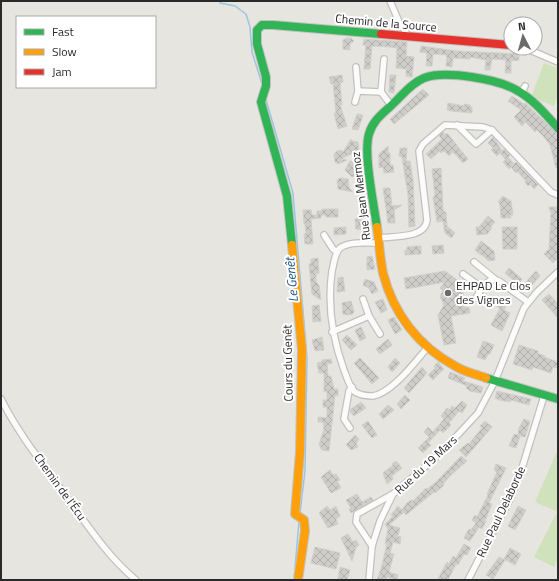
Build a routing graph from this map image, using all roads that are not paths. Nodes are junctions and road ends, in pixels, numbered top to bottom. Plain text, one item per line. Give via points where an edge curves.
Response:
1 (390, 1) edge
2 (259, 27) joint
3 (409, 37) junction
4 (503, 44) edge
5 (536, 56) edge
6 (384, 59) dead end
7 (558, 62) edge
8 (356, 67) dead end
9 (358, 91) junction
10 (381, 92) junction
11 (355, 102) dead end
12 (391, 105) junction
13 (457, 125) junction
14 (558, 128) edge
15 (492, 130) junction
16 (558, 195) edge
17 (324, 235) dead end
18 (379, 240) junction
19 (337, 252) junction
20 (474, 262) dead end
21 (558, 272) edge
22 (463, 274) dead end
23 (496, 280) junction
24 (482, 288) junction
25 (476, 298) dead end
26 (363, 299) dead end
27 (528, 302) junction
28 (369, 316) junction
29 (332, 332) junction
30 (380, 334) dead end
31 (427, 348) junction
32 (495, 381) junction
33 (352, 387) junction
34 (544, 396) junction
35 (1, 399) edge
36 (558, 399) edge
37 (350, 428) dead end
38 (393, 494) junction
39 (372, 546) junction
40 (132, 579) edge
41 (298, 580) edge
42 (369, 580) edge
43 (468, 580) edge

1 - 3 street
2 - 3 street, Chemin de la Source via 274,25
2 - 41 street, Cours du Genêt via 256,38 266,82 261,102 287,196 302,350 300,452 295,514 304,520 305,531
3 - 4 street, Chemin de la Source
5 - 7 street
6 - 10 street
8 - 9 street
9 - 10 street
9 - 11 street
10 - 12 street
12 - 14 street, Rue Jean Mermoz via 417,82 434,76 493,80 523,89
12 - 18 street, Rue Jean Mermoz via 374,122 369,130 368,139
13 - 15 street
13 - 15 street via 476,144
13 - 18 street via 441,127 419,151 426,220 422,230 417,234
15 - 16 street via 551,192
17 - 19 street
18 - 19 street via 349,244
18 - 31 street, Rue Jean Mermoz via 383,272 394,304 408,327
19 - 29 street via 329,303
20 - 23 street
21 - 27 street, Rue du 19 Mars
22 - 24 street
23 - 24 street via 489,281
23 - 27 street
24 - 25 street
26 - 28 street
27 - 32 street, Rue du 19 Mars via 519,318
28 - 29 street
28 - 30 street
29 - 33 street
31 - 32 street, Rue Jean Mermoz via 456,367
31 - 33 street via 408,370 381,393 366,396 355,392
32 - 34 street, Rue Jean Mermoz
32 - 38 street, Rue du 19 Mars via 484,404 467,426 440,454
33 - 37 street via 344,419
34 - 36 street, Rue Jean Mermoz
34 - 43 street, Rue Paul Delaborde via 509,501
35 - 40 street, Chemin de l'Écu via 16,428 102,545
38 - 39 street, Rue du 19 Mars
38 - 39 street via 357,514 356,522
39 - 42 street, Rue du 19 Mars

